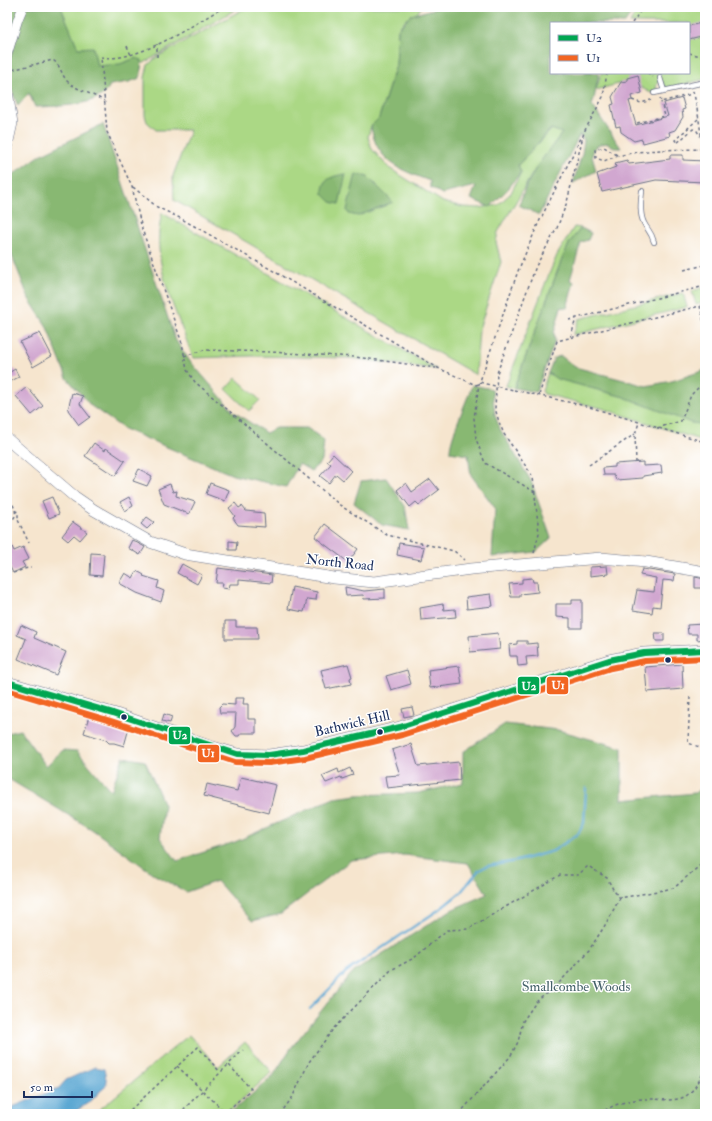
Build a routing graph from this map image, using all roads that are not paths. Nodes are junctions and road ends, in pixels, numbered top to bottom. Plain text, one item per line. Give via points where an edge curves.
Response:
1 (23, 7) edge
2 (7, 55) edge
3 (660, 78) dead end
4 (705, 82) edge
5 (7, 85) edge
6 (664, 91) junction
7 (654, 93) dead end
8 (7, 150) edge
9 (642, 191) dead end
10 (654, 242) dead end
11 (7, 439) edge
12 (705, 572) edge
13 (705, 650) edge
14 (7, 682) edge

1 - 2 street
3 - 6 lane
4 - 6 lane
5 - 8 street via 13,123
6 - 7 lane
9 - 10 lane via 643,222 652,233
11 - 12 street, North Road via 94,510 150,542 179,553 357,581 389,580 471,569 601,558 646,562
13 - 14 street, Bathwick Hill via 644,653 609,660 394,729 285,754 269,755 237,754 113,713

